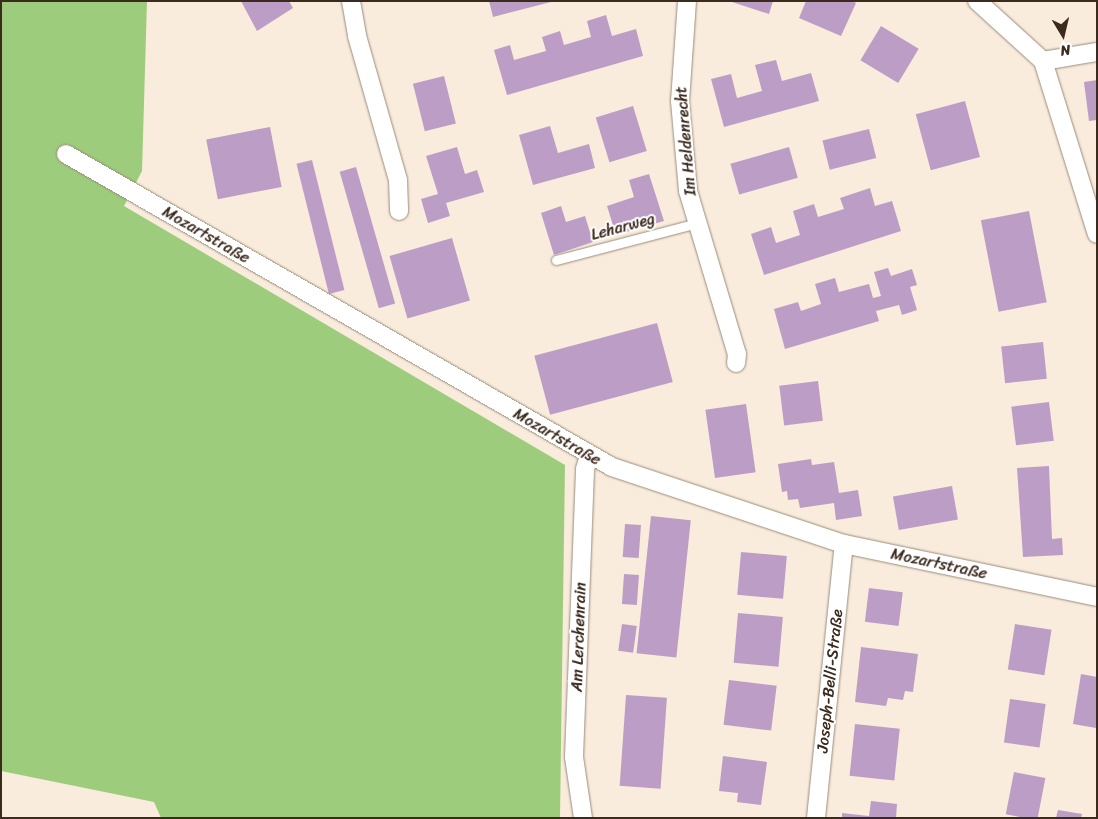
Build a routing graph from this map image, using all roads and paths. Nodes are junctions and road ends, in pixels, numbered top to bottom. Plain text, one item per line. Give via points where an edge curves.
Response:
1 (351, 1) edge
2 (687, 1) edge
3 (977, 1) edge
4 (1097, 52) edge
5 (1043, 60) junction
6 (66, 154) dead end
7 (399, 211) dead end
8 (697, 223) junction
9 (1097, 234) edge
10 (556, 260) dead end
11 (736, 363) dead end
12 (589, 456) junction
13 (844, 544) junction
14 (1097, 597) edge
15 (583, 818) edge
16 (816, 818) edge

1 - 7 street via 357,36 398,180
2 - 8 street, Im Heldenrecht via 680,101 688,191
3 - 5 street
4 - 5 street
5 - 9 street
6 - 12 street, Mozartstraße
8 - 10 lane, Leharweg
8 - 11 street, Im Heldenrecht via 737,354
12 - 13 street, Mozartstraße via 612,467
12 - 15 street, Am Lerchenrain via 585,469 574,757
13 - 14 street, Mozartstraße
13 - 16 street, Joseph-Belli-Straße

